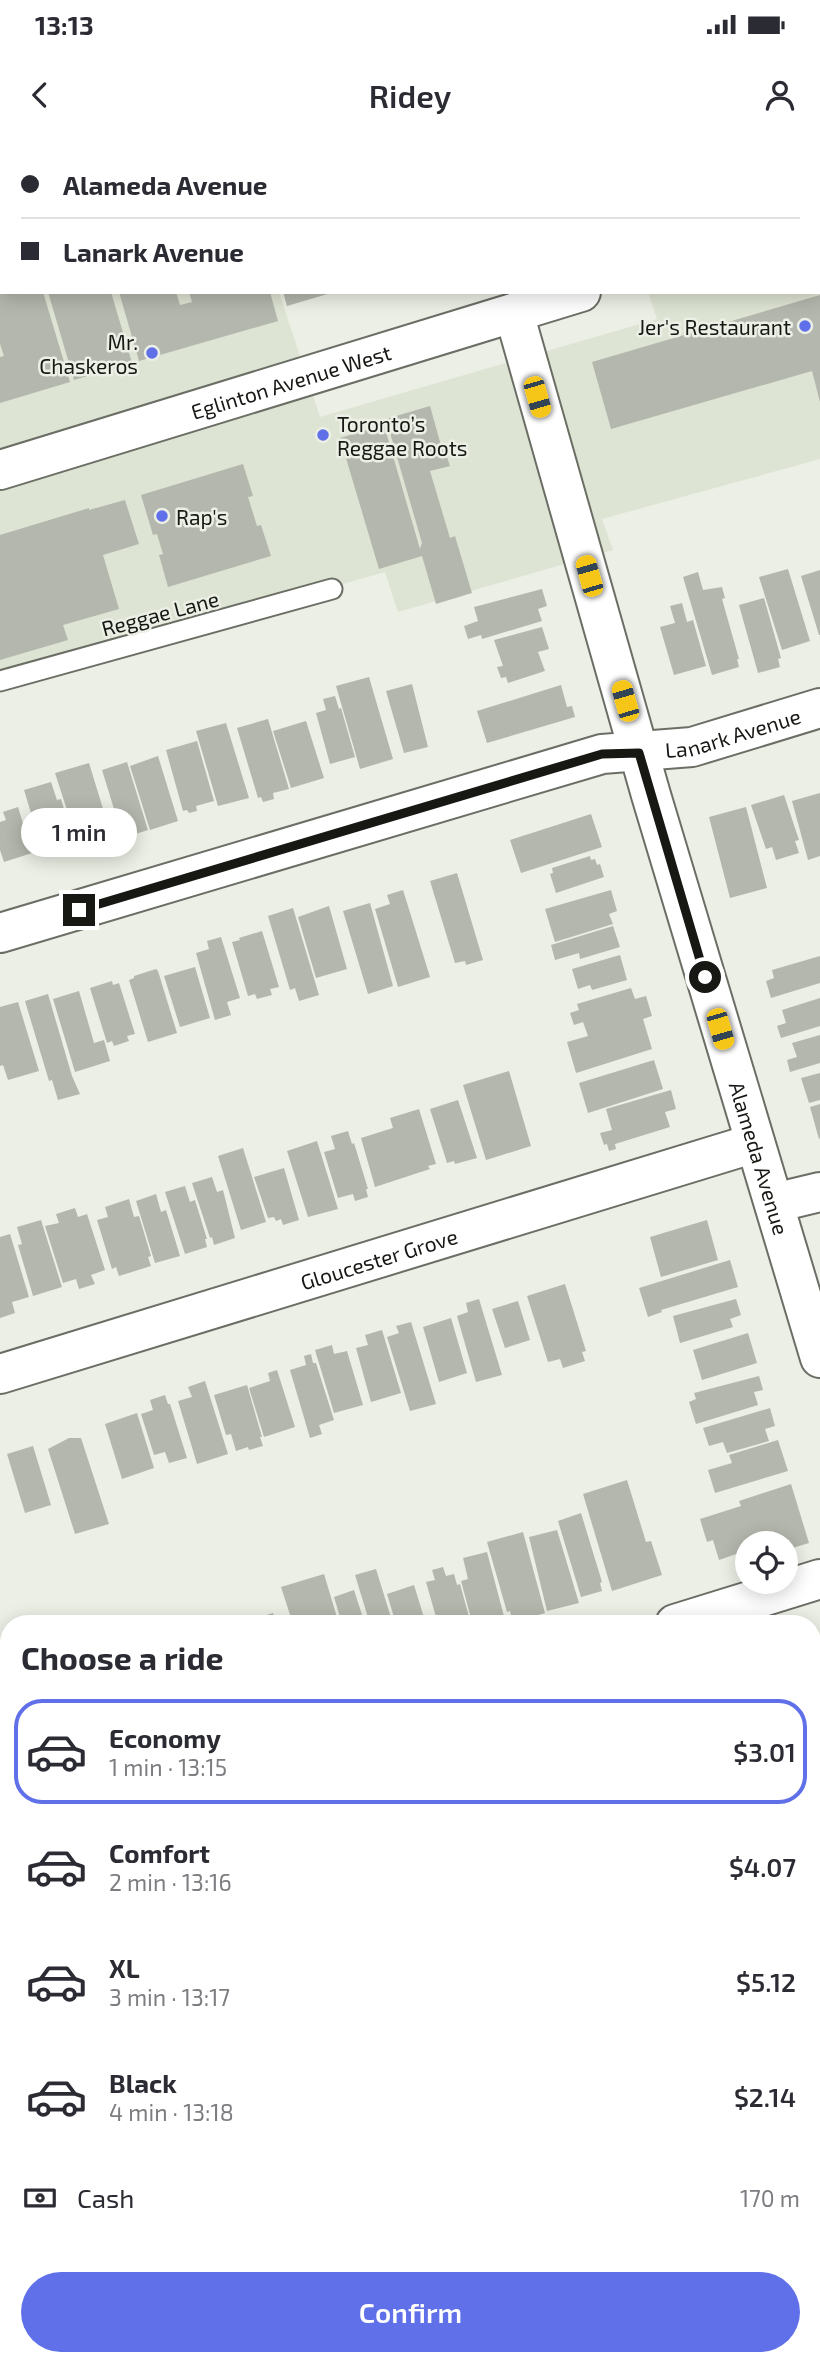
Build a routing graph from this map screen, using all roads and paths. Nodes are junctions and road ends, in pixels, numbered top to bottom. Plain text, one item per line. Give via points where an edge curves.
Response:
1 (575, 294) edge
2 (514, 313) junction
3 (0, 470) edge
4 (332, 589) dead end
5 (0, 681) edge
6 (820, 708) edge
7 (639, 753) junction
8 (0, 933) edge
9 (755, 1143) junction
10 (820, 1192) edge
11 (774, 1203) junction
12 (820, 1358) edge
13 (0, 1374) edge
14 (820, 1579) edge
15 (705, 1615) edge

1 - 2 street, Eglinton Avenue West
2 - 3 street, Eglinton Avenue West
2 - 7 street, Alameda Avenue
4 - 5 lane, Reggae Lane
6 - 7 street, Lanark Avenue via 692,747
7 - 8 street, Lanark Avenue via 602,754
7 - 9 street, Alameda Avenue
9 - 11 street, Alameda Avenue
9 - 13 street, Gloucester Grove
10 - 11 street
11 - 12 street, Alameda Avenue
14 - 15 street

